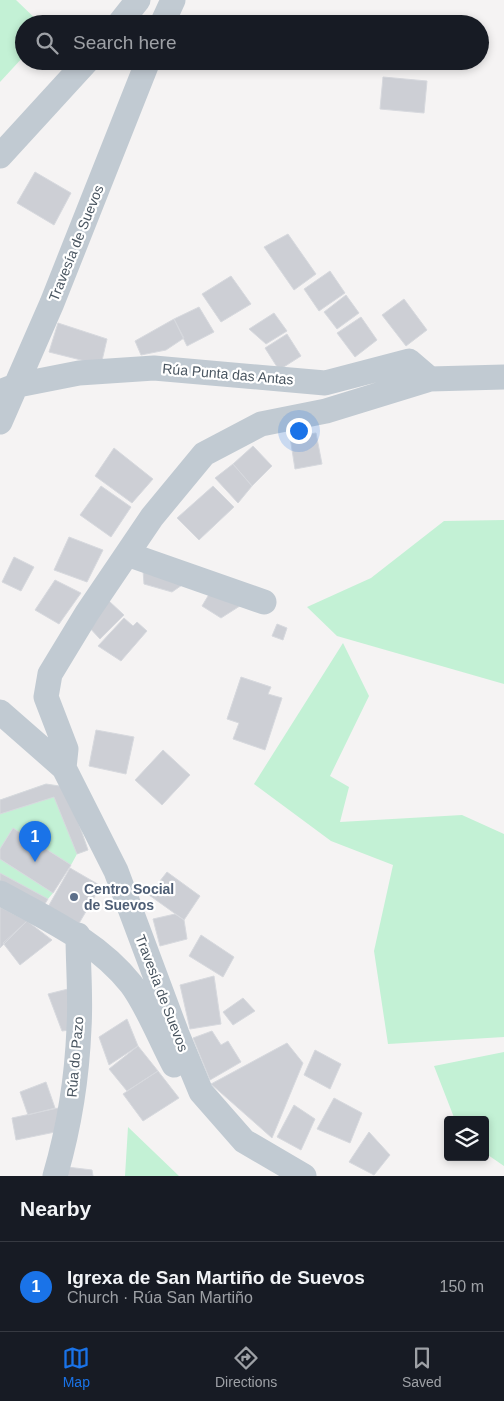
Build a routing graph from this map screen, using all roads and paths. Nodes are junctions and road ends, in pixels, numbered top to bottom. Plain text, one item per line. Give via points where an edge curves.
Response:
1 (138, 0) edge
2 (173, 0) edge
3 (126, 15) edge
4 (166, 15) edge
5 (79, 70) edge
6 (144, 70) edge
7 (0, 156) edge
8 (504, 377) edge
9 (430, 379) junction
10 (9, 388) edge
11 (0, 422) edge
12 (127, 554) junction
13 (264, 602) dead end
14 (0, 712) edge
15 (64, 768) junction
16 (0, 893) edge
17 (78, 935) junction
18 (194, 1075) junction
19 (55, 1176) edge
20 (304, 1176) edge

1 - 3 street
2 - 4 street
5 - 7 street
6 - 10 street, Travesía de Suevos
8 - 9 street
9 - 10 street, Rúa Punta das Antas via 409,361 325,383 154,368 79,373
9 - 12 street via 326,410 261,424 204,454 152,517
10 - 11 street, Travesía de Suevos
12 - 13 street
12 - 15 street via 50,674 46,697 66,749
14 - 15 street, Travesía de Suevos
15 - 18 street, Travesía de Suevos via 116,871
16 - 17 street
17 - 18 street via 131,985 178,1074
17 - 19 street, Rúa do Pazo via 80,1027 73,1093
18 - 20 street, Travesía de Suevos via 201,1092 244,1141

